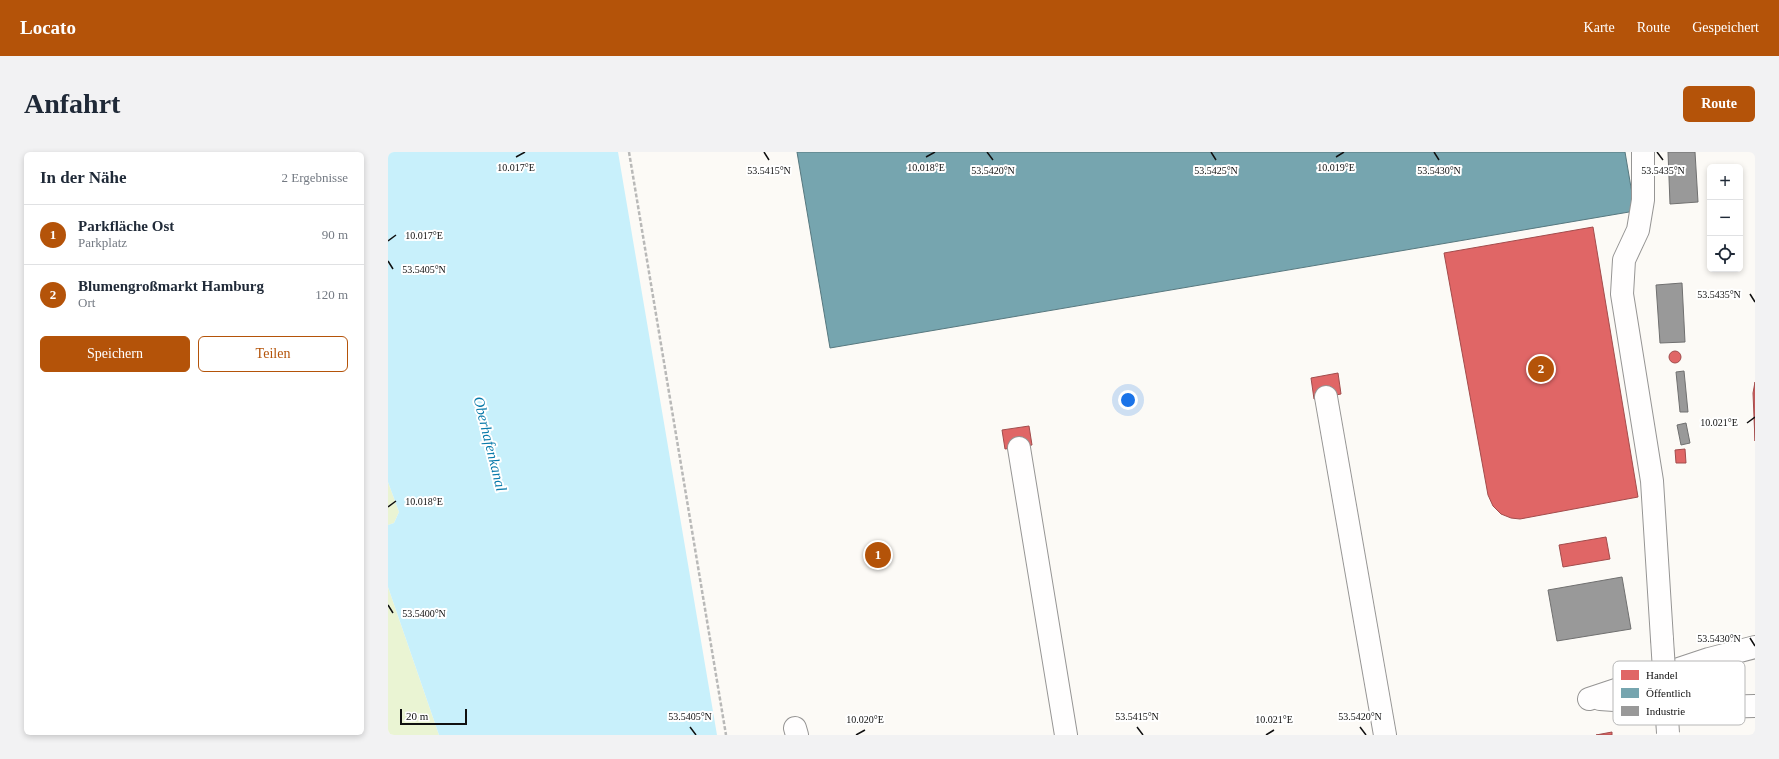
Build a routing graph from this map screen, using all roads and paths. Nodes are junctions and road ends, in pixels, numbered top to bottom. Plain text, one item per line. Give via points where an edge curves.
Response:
1 (630, 152) edge
2 (1643, 152) edge
3 (1326, 397) dead end
4 (1019, 448) dead end
5 (1755, 647) edge
6 (1663, 661) edge
7 (1703, 661) edge
8 (1613, 691) edge
9 (1613, 701) edge
10 (1745, 706) edge
11 (1755, 706) edge
12 (1668, 725) edge
13 (1668, 732) dead end
14 (726, 735) edge
15 (1066, 735) edge
16 (1385, 735) edge

1 - 14 path
2 - 6 lane, bridge via 1643,200 1638,230 1624,260 1622,294 1652,481
3 - 16 lane
4 - 15 lane
5 - 7 lane
8 - 9 lane via 1589,699
10 - 11 lane
12 - 13 lane, bridge

